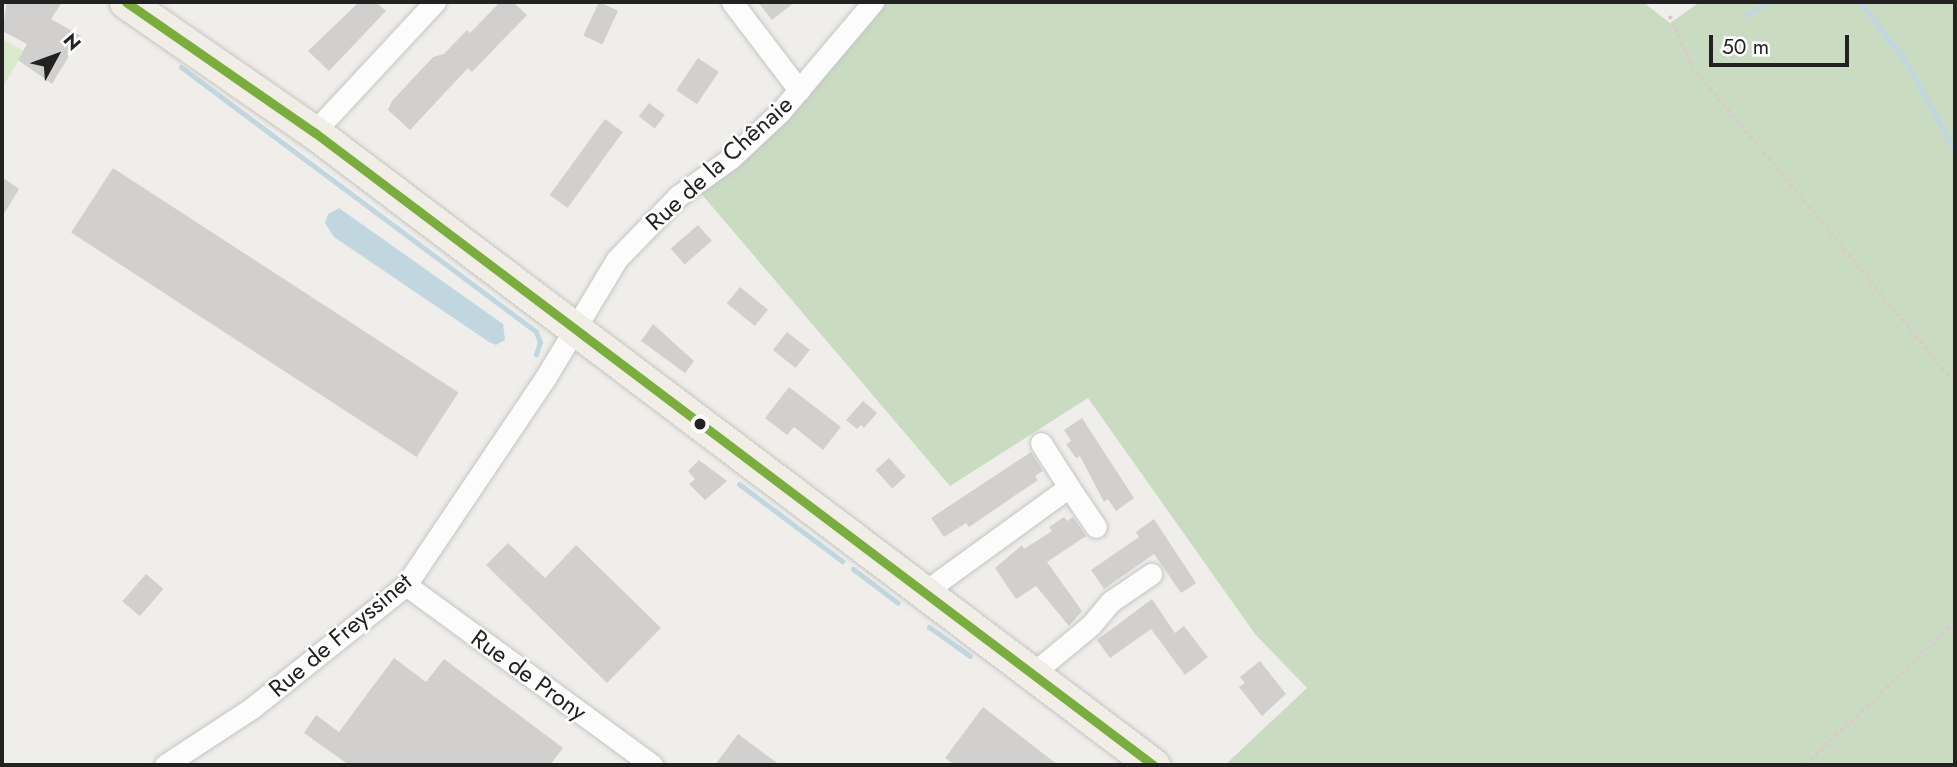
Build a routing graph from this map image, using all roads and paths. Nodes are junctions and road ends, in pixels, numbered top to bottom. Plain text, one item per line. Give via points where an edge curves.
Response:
1 (126, 2) edge
2 (435, 2) edge
3 (733, 2) edge
4 (873, 2) edge
5 (1670, 16) dead end
6 (799, 90) junction
7 (314, 132) junction
8 (574, 330) junction
9 (1955, 383) edge
10 (1041, 443) dead end
11 (1069, 487) junction
12 (1096, 527) dead end
13 (1151, 574) dead end
14 (406, 585) junction
15 (923, 593) junction
16 (1955, 622) edge
17 (1031, 675) junction
18 (165, 765) edge
19 (652, 765) edge
20 (1153, 765) edge
21 (1805, 765) edge

1 - 7 main road
2 - 7 street
3 - 6 street
4 - 6 street, Rue de la Chênaie
5 - 9 path via 1692,66
6 - 8 street, Rue de la Chênaie via 731,158 678,196 646,227 617,259
7 - 8 main road
8 - 14 street, Rue de Freyssinet
8 - 15 main road
10 - 11 street
11 - 12 street
11 - 15 street
13 - 17 street via 1110,602 1091,625
14 - 18 street, Rue de Freyssinet via 252,708
14 - 19 street, Rue de Prony
15 - 17 main road
16 - 21 path
17 - 20 main road

